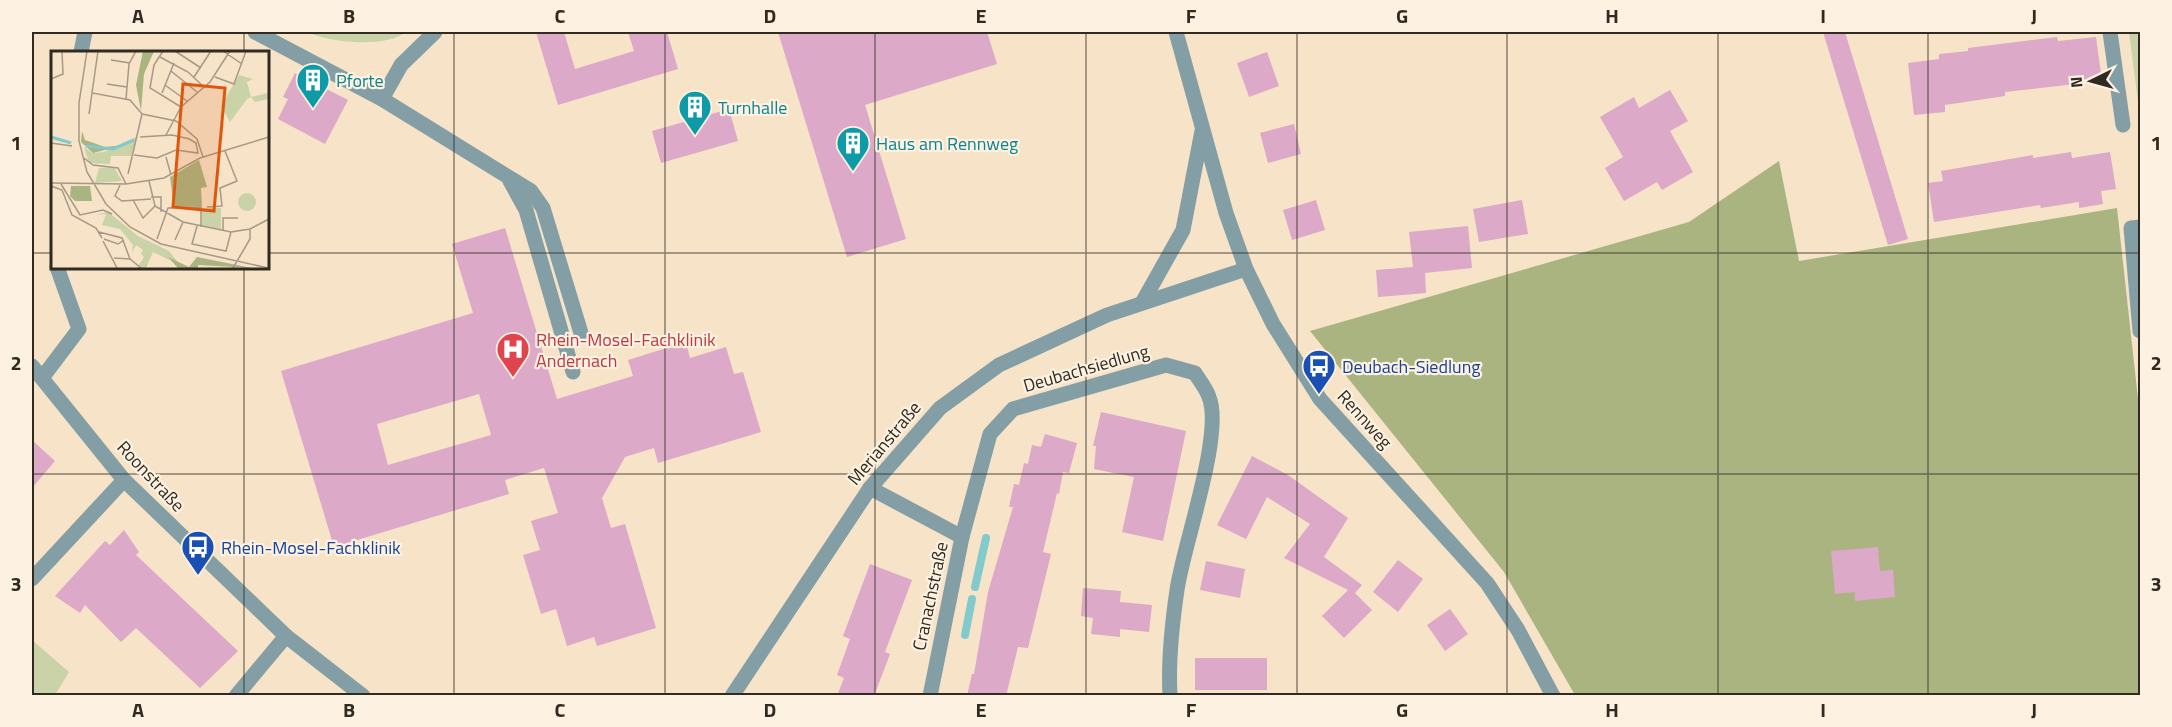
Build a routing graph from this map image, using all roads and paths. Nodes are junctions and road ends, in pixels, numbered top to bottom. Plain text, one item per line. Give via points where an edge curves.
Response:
1 (85, 32) edge
2 (255, 32) edge
3 (435, 32) edge
4 (1176, 32) edge
5 (2110, 32) edge
6 (81, 51) edge
7 (382, 99) junction
8 (2123, 126) dead end
9 (1203, 128) junction
10 (508, 178) junction
11 (2140, 227) edge
12 (57, 268) edge
13 (1246, 269) junction
14 (1142, 303) junction
15 (2140, 331) edge
16 (581, 333) dead end
17 (32, 366) edge
18 (573, 372) dead end
19 (42, 378) junction
20 (124, 480) junction
21 (870, 488) junction
22 (962, 537) junction
23 (32, 579) edge
24 (286, 636) junction
25 (236, 696) edge
26 (363, 696) edge
27 (732, 696) edge
28 (930, 696) edge
29 (1170, 696) edge
30 (1553, 696) edge

1 - 6 street
2 - 7 street
3 - 7 street via 401,65
4 - 9 street, Rennweg
5 - 8 street
7 - 10 street
9 - 13 street, Rennweg
9 - 14 street via 1183,230
10 - 16 street via 531,191 543,208
10 - 18 street via 526,210
11 - 15 street via 2131,228
12 - 19 street via 79,329
13 - 14 street, Merianstraße
13 - 30 street, Rennweg via 1273,324 1320,399 1475,568 1518,630
14 - 21 street, Merianstraße via 999,365 940,408
17 - 19 street, Roonstraße
19 - 20 street, Roonstraße
20 - 23 street
20 - 24 street, Roonstraße
21 - 22 street, Cranachstraße
21 - 27 street, Merianstraße
22 - 28 street, Cranachstraße
22 - 29 street, Deubachsiedlung via 990,434 1013,409 1166,365 1195,373 1210,398 1212,427 1177,589
24 - 25 street
24 - 26 street, Roonstraße

